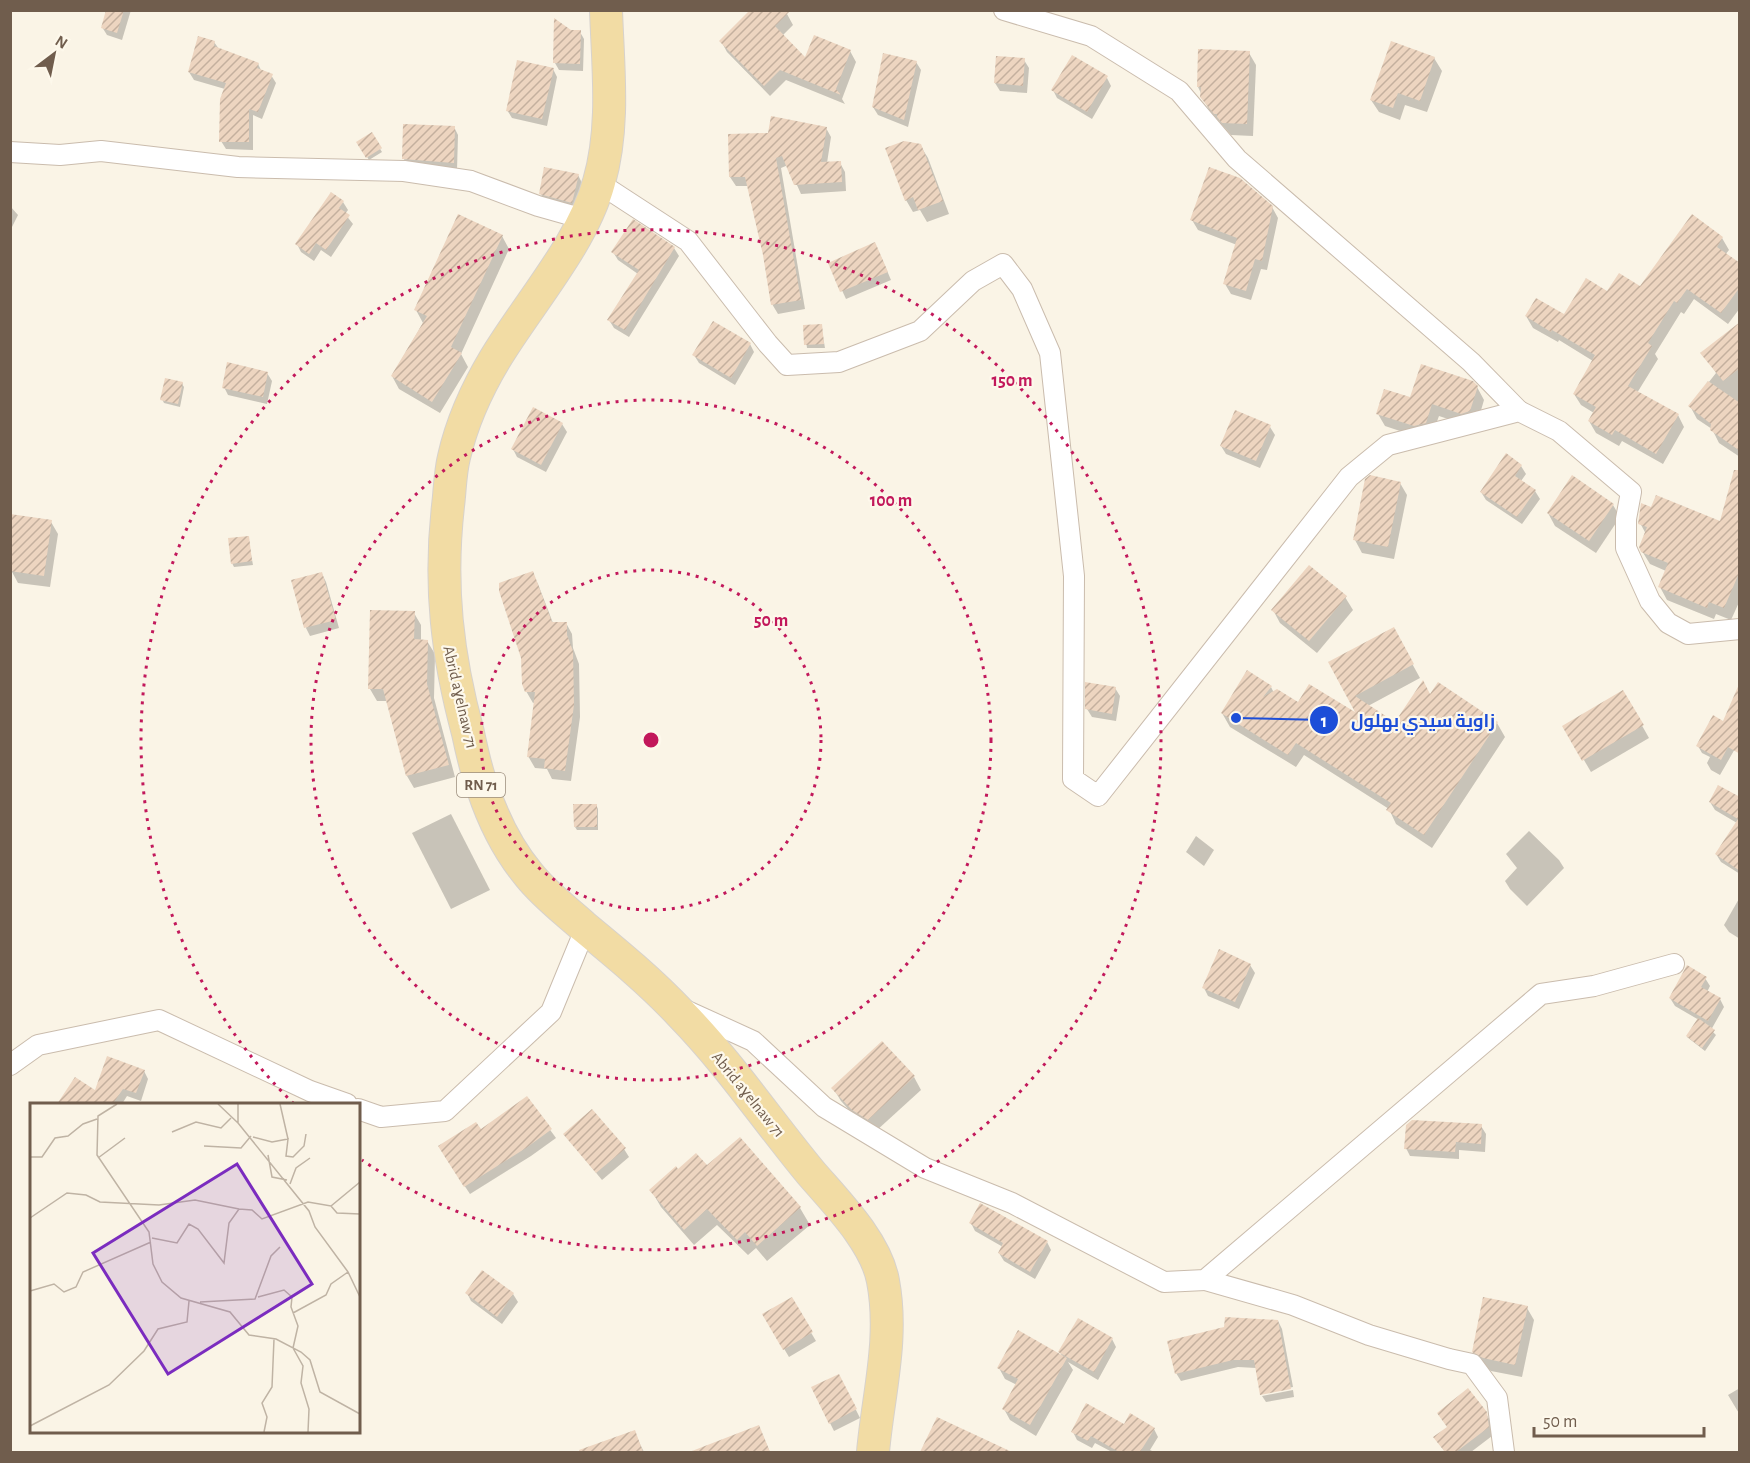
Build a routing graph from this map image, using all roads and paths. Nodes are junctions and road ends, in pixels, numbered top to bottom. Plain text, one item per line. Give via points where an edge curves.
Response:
1 (606, 10) edge
2 (1004, 10) edge
3 (10, 152) edge
4 (599, 183) junction
5 (584, 219) junction
6 (1519, 411) junction
7 (1740, 629) edge
8 (586, 927) junction
9 (1674, 964) dead end
10 (672, 1004) junction
11 (10, 1065) edge
12 (344, 1103) edge
13 (360, 1110) edge
14 (1205, 1280) junction
15 (873, 1452) edge
16 (1504, 1452) edge

1 - 4 main road, Abrid aɣelnaw 71 / RN 71 via 610,115
2 - 6 street via 1091,36 1179,91 1237,159 1471,362
3 - 5 street via 101,152 238,167 404,171 471,181
4 - 5 main road, Abrid aɣelnaw 71 / RN 71
4 - 6 street via 688,241 788,365 839,362 920,331 973,281 1003,264 1022,290 1050,353 1074,576 1072,778 1098,796 1349,477 1388,445
5 - 8 main road, Abrid aɣelnaw 71 / RN 71 via 493,363 469,410 453,460 443,548 446,629 458,696 482,788 507,844 526,872
6 - 7 street via 1559,431 1631,492 1626,548 1650,601 1668,623 1688,634
8 - 10 main road, Abrid aɣelnaw 71 / RN 71
8 - 13 street via 551,1012 446,1111 381,1117
9 - 14 street via 1594,986 1541,994
10 - 14 street via 753,1041 824,1107 925,1168 1012,1203 1164,1282
10 - 15 main road, Abrid aɣelnaw 71 / RN 71 via 751,1094 875,1258 883,1276 888,1331
11 - 12 street via 38,1045 159,1020 310,1091
14 - 16 street via 1293,1305 1369,1335 1472,1364 1497,1398

